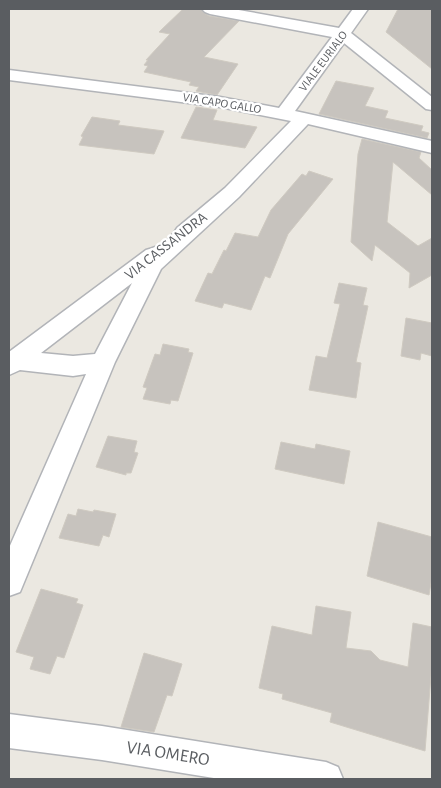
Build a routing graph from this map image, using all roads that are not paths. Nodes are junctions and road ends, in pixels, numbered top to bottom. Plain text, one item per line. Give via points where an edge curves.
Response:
1 (210, 9) edge
2 (361, 9) edge
3 (343, 34) junction
4 (9, 75) edge
5 (432, 105) edge
6 (284, 114) junction
7 (304, 118) junction
8 (432, 147) edge
9 (198, 223) junction
10 (103, 362) junction
11 (12, 363) edge
12 (9, 582) edge
13 (9, 731) edge
14 (285, 776) edge
15 (326, 779) edge

1 - 3 street
2 - 3 street, VIALE EURIALO
3 - 5 street
3 - 6 street, VIALE EURIALO
4 - 6 street, VIA CAPO GALLO via 220,102
6 - 7 street, VIA CAPO GALLO
7 - 8 street, VIA CAPO GALLO
7 - 9 street, VIA CASSANDRA
9 - 10 street via 152,265
9 - 11 street, VIA CASSANDRA
10 - 11 street via 73,366
10 - 12 street
13 - 14 street, VIA OMERO
14 - 15 street, VIA OMERO

